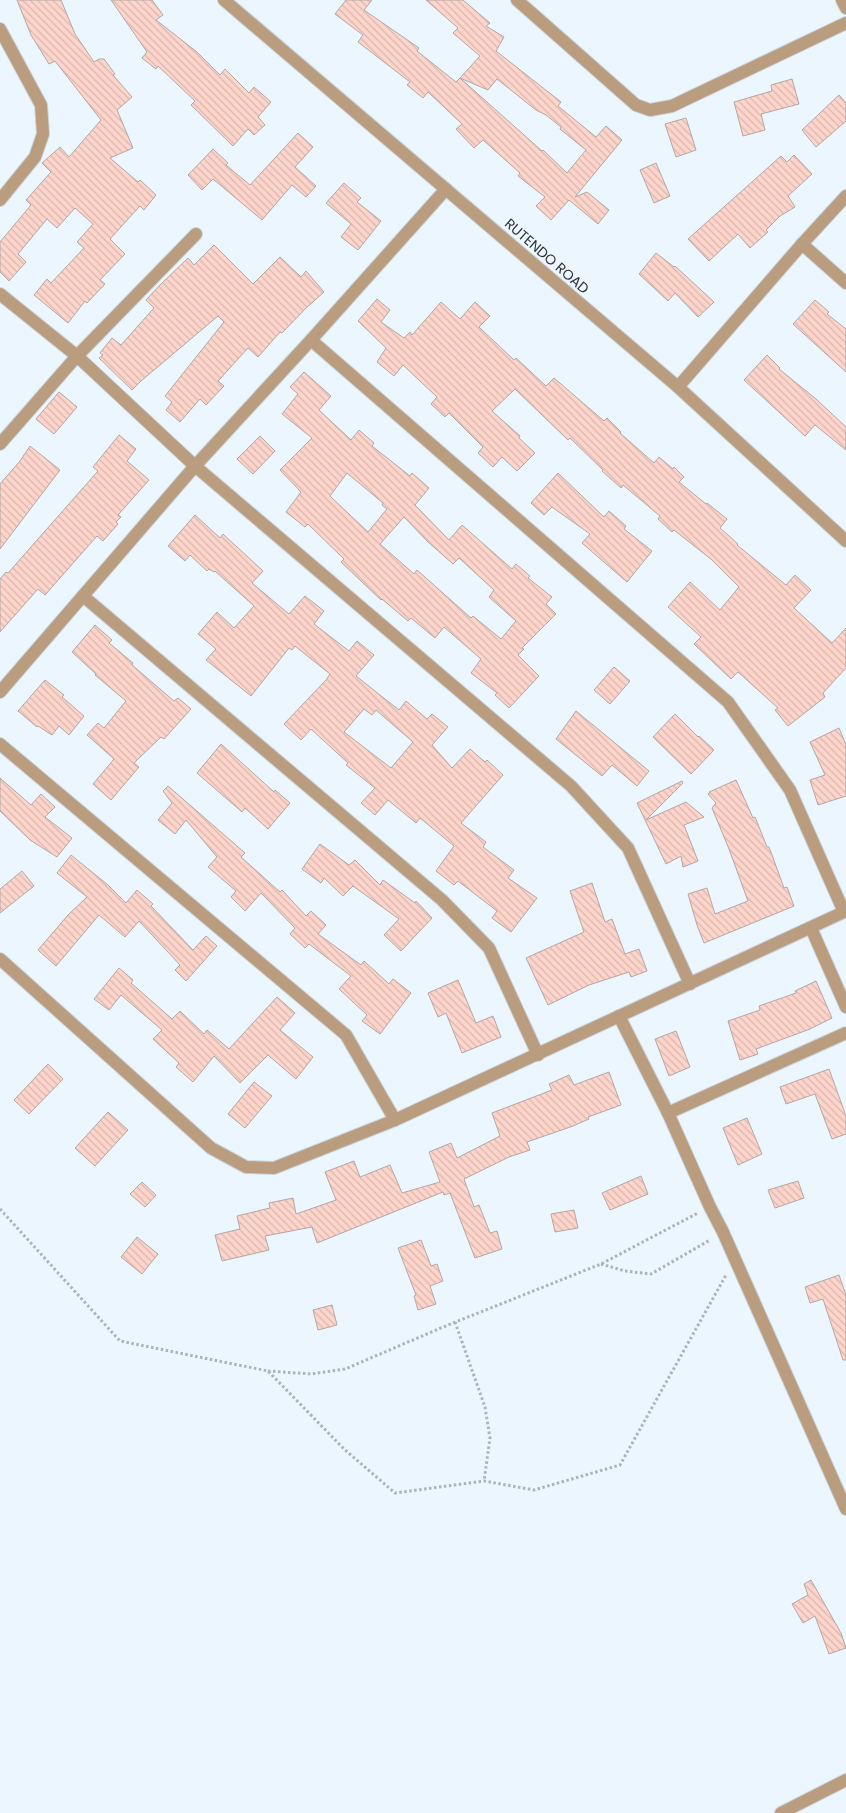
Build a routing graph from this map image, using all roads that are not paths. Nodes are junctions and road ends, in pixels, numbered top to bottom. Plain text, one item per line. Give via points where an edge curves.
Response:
1 (224, 0) edge
2 (517, 0) edge
3 (842, 0) edge
4 (846, 8) edge
5 (846, 24) edge
6 (0, 30) edge
7 (446, 189) junction
8 (846, 196) edge
9 (0, 200) edge
10 (196, 234) dead end
11 (802, 244) junction
12 (846, 283) edge
13 (0, 294) edge
14 (311, 340) junction
15 (77, 356) junction
16 (678, 387) junction
17 (0, 444) edge
18 (195, 466) junction
19 (846, 541) edge
20 (82, 596) junction
21 (0, 692) edge
22 (0, 744) edge
23 (845, 911) edge
24 (810, 928) junction
25 (0, 958) edge
26 (690, 984) junction
27 (846, 1007) edge
28 (619, 1016) junction
29 (846, 1034) edge
30 (538, 1055) junction
31 (668, 1113) junction
32 (396, 1120) junction
33 (846, 1509) edge
34 (846, 1780) edge
35 (781, 1813) edge

1 - 7 street, RUTENDO ROAD
2 - 5 street via 636,105 650,110 672,106
3 - 4 street
6 - 9 street via 40,105 43,134 35,157
7 - 14 street
7 - 16 street, RUTENDO ROAD
8 - 11 street
10 - 15 street
11 - 12 street
11 - 16 street
13 - 15 street
14 - 18 street
14 - 23 street via 728,702 790,790
15 - 17 street
15 - 18 street
16 - 19 street, RUTENDO ROAD
18 - 20 street
18 - 26 street via 570,786 628,848
20 - 21 street
20 - 30 street via 442,900 489,948
22 - 32 street via 346,1035
23 - 24 street
24 - 26 street
24 - 27 street
25 - 32 street via 211,1148 246,1167 274,1168
26 - 28 street
28 - 30 street
28 - 31 street
29 - 31 street
30 - 32 street
31 - 33 street
34 - 35 street

